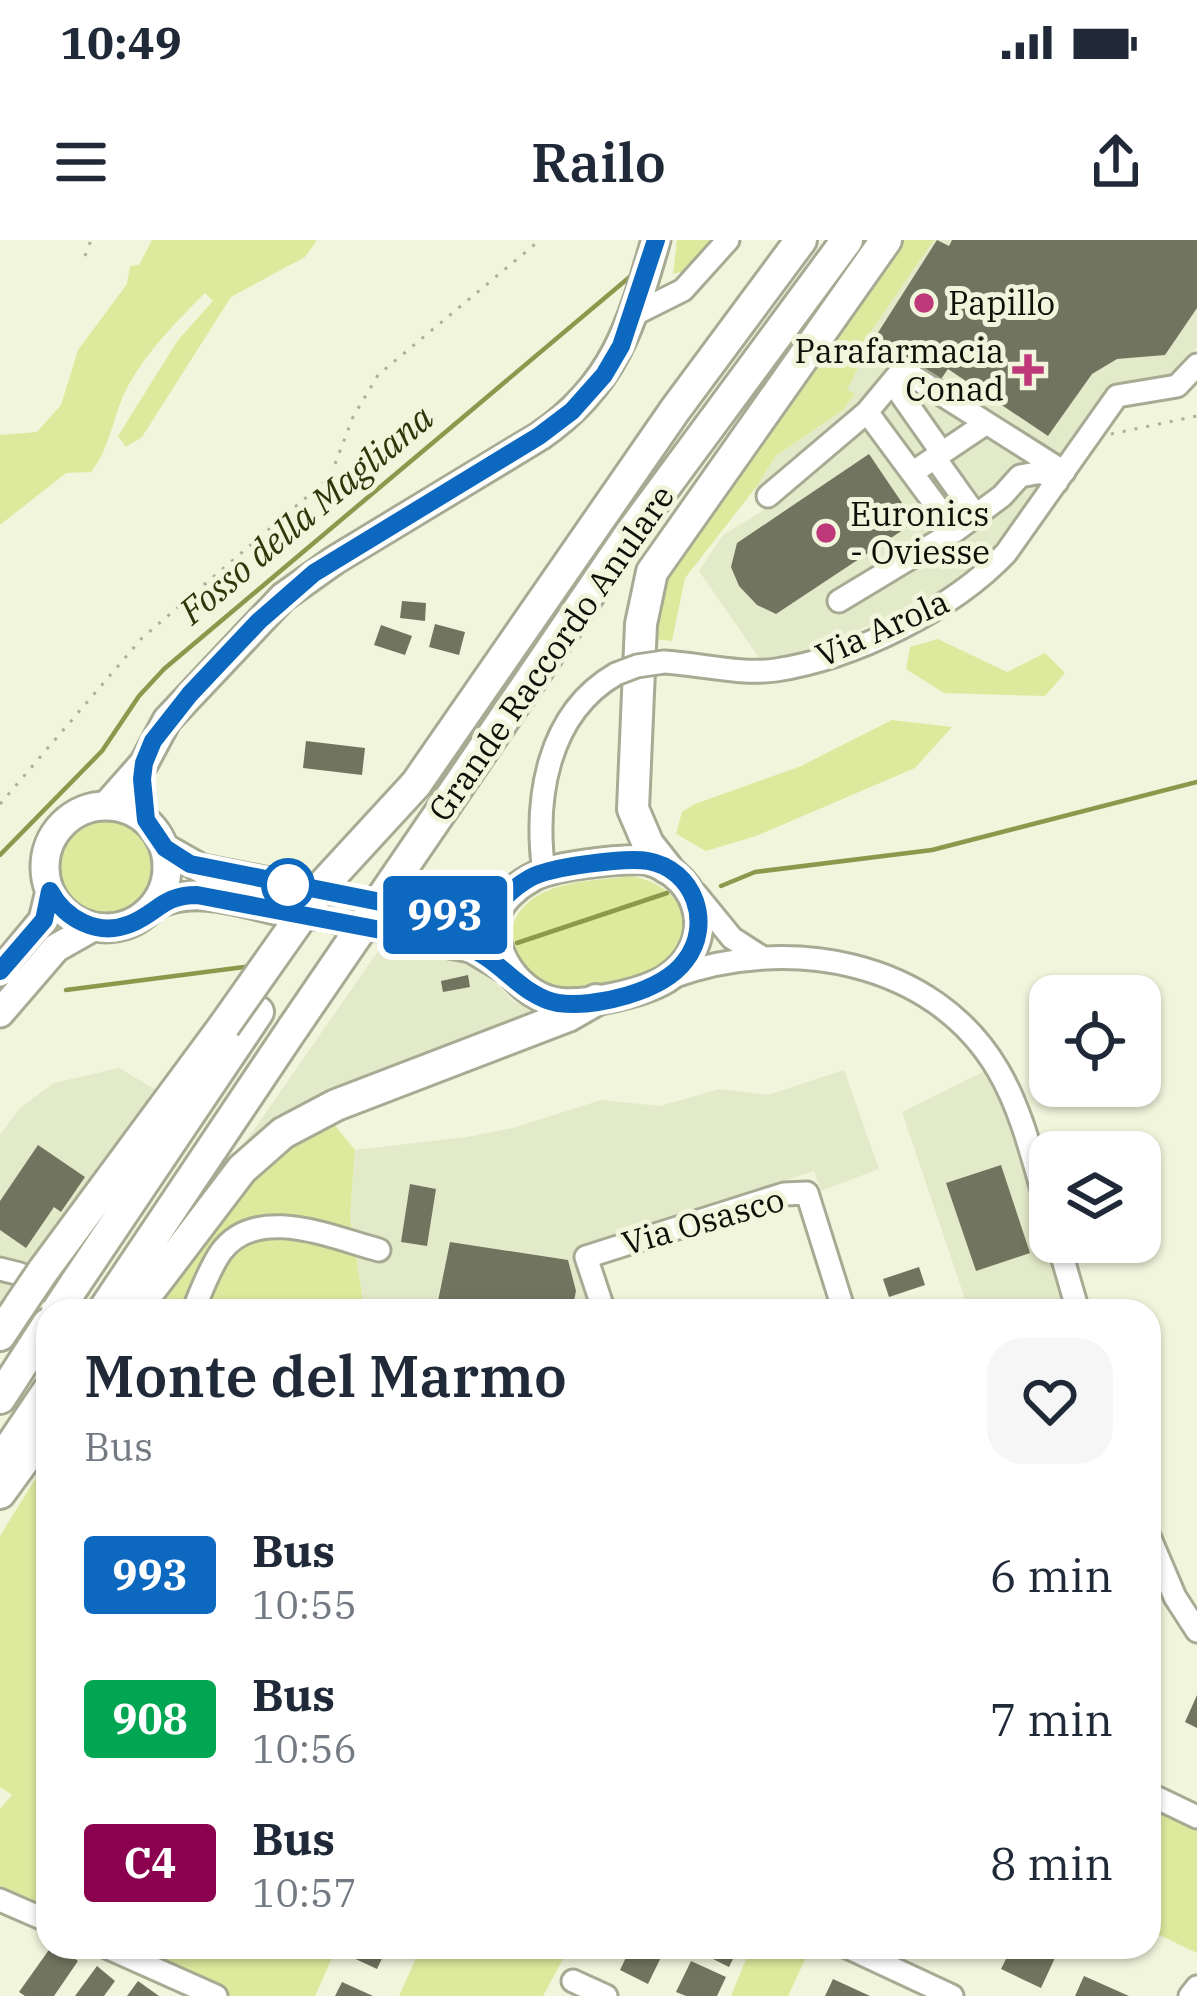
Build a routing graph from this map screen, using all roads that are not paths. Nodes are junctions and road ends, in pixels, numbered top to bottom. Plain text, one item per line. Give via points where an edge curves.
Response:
1 (656, 240) edge
2 (728, 240) edge
3 (801, 240) edge
4 (847, 240) edge
5 (886, 240) edge
6 (636, 309) junction
7 (1197, 365) edge
8 (892, 382) junction
9 (868, 412) junction
10 (985, 424) junction
11 (939, 456) junction
12 (912, 473) junction
13 (1060, 477) junction
14 (768, 496) dead end
15 (977, 517) junction
16 (955, 531) junction
17 (838, 602) dead end
18 (144, 763) junction
19 (416, 784) junction
20 (106, 806) junction
21 (146, 820) junction
22 (165, 848) junction
23 (544, 873) junction
24 (677, 876) junction
25 (310, 890) tunnel mouth
26 (50, 891) junction
27 (500, 905) junction
28 (153, 907) junction
29 (409, 908) tunnel mouth
30 (292, 914) tunnel mouth
31 (93, 927) junction
32 (392, 933) tunnel mouth
33 (764, 958) junction
34 (0, 971) edge
35 (511, 973) junction
36 (666, 979) junction
37 (596, 1000) junction
38 (0, 1012) edge
39 (1029, 1156) edge
40 (379, 1250) dead end
41 (1064, 1263) edge
42 (21, 1280) edge
43 (65, 1299) edge
44 (121, 1299) edge
45 (124, 1299) edge
46 (198, 1299) edge
47 (600, 1299) edge
48 (840, 1299) edge
49 (1075, 1299) edge
50 (0, 1335) edge
51 (36, 1342) edge
52 (0, 1398) edge
53 (36, 1409) edge
54 (36, 1444) edge
55 (0, 1462) edge
56 (0, 1493) edge
57 (1161, 1564) edge
58 (1197, 1631) edge
59 (1161, 1800) edge
60 (1197, 1817) edge
61 (0, 1900) edge
62 (36, 1916) edge
63 (133, 1959) edge
64 (873, 1959) edge
65 (573, 1981) dead end
66 (1197, 1988) edge
67 (216, 1996) edge
68 (606, 1996) edge
69 (952, 1996) edge
70 (1190, 1996) edge

1 - 6 main road
2 - 6 street via 683,290
3 - 19 highway, Grande Raccordo Anulare
4 - 44 highway, Grande Raccordo Anulare, bridge via 630,534 293,1028
5 - 24 highway via 652,572 641,624 633,809 648,844
6 - 18 main road via 609,368 572,411 295,587 167,720
7 - 13 street, Via Arola via 1177,386 1120,394
8 - 9 street
8 - 10 street via 914,377
8 - 11 street
9 - 12 street
9 - 14 street
10 - 11 street
10 - 13 street
11 - 12 street
11 - 15 street
12 - 16 street
13 - 15 street via 1020,476
13 - 23 street, Via Arola, bridge via 984,576 920,618 773,670 637,666 578,702 557,737 544,796
15 - 16 street
16 - 17 street
18 - 20 main road
18 - 21 main road
19 - 42 highway, bridge via 324,884 224,1026
19 - 43 highway, Grande Raccordo Anulare, bridge
20 - 21 main road
20 - 26 main road via 75,814 52,837 44,868
21 - 22 main road
22 - 25 main road via 202,869
22 - 28 main road via 166,879
23 - 24 main road via 637,860
23 - 27 main road
24 - 33 street via 732,938
24 - 36 main road via 698,928 688,958
26 - 31 main road
26 - 34 main road via 44,920
27 - 29 main road via 466,916
27 - 35 main road via 496,939
28 - 30 main road via 197,895
28 - 31 main road via 126,926
31 - 38 main road via 56,948
32 - 35 main road via 471,948
33 - 36 street
33 - 39 street via 872,970 950,1013 1001,1075
35 - 37 main road via 546,1000
36 - 37 main road
37 - 45 highway via 292,1127 242,1169
40 - 46 street via 290,1228 248,1231 217,1258
41 - 49 street
42 - 50 highway
47 - 48 street, Via Osasco via 586,1257 807,1193
51 - 52 highway
53 - 55 highway
54 - 56 highway
57 - 58 street
59 - 60 street
61 - 62 street
63 - 67 street
64 - 69 street
65 - 68 street
66 - 70 street

